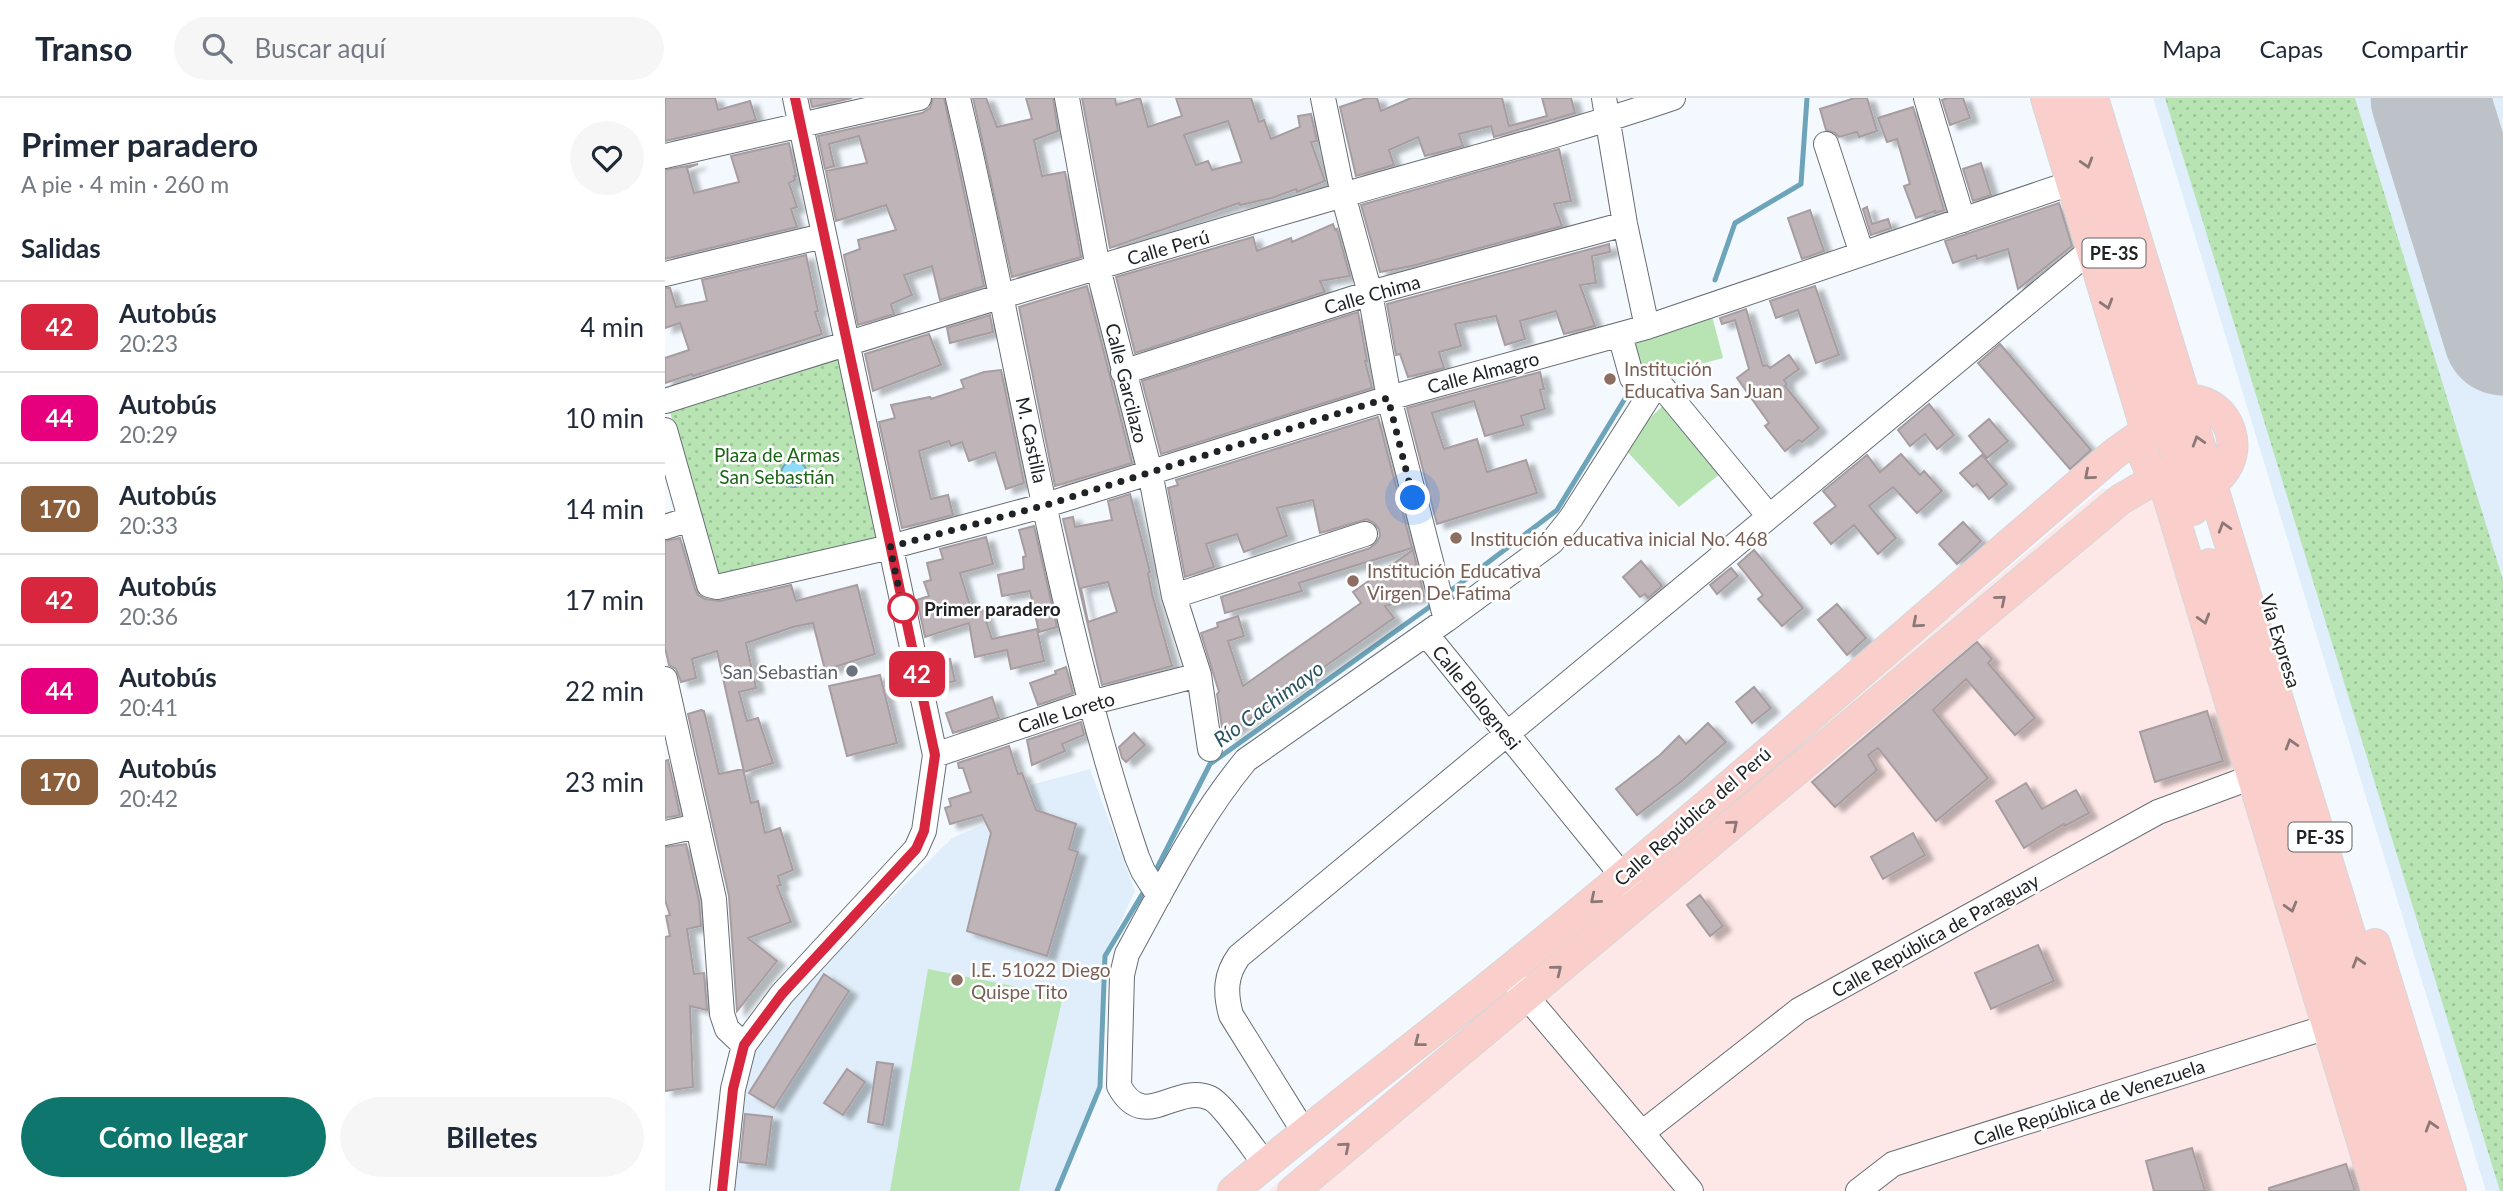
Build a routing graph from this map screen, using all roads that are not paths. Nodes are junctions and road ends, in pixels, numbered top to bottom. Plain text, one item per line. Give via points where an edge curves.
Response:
1 (795, 98) edge
2 (919, 98) edge
3 (958, 98) edge
4 (1067, 98) edge
5 (1323, 98) edge
6 (1672, 98) edge
7 (1926, 98) edge
8 (2046, 98) edge
9 (2068, 98) edge
10 (2093, 98) edge
11 (2114, 98) edge
12 (1607, 109) edge
13 (801, 125) junction
14 (1826, 144) dead end
15 (665, 156) edge
16 (2071, 183) junction
17 (1343, 195) junction
18 (1963, 219) junction
19 (1625, 224) junction
20 (823, 236) junction
21 (2091, 250) junction
22 (1862, 254) junction
23 (1098, 268) junction
24 (665, 274) edge
25 (1370, 293) junction
26 (1002, 297) junction
27 (1647, 327) junction
28 (1620, 335) junction
29 (847, 343) junction
30 (1123, 372) junction
31 (1642, 384) junction
32 (1388, 398) junction
33 (665, 401) edge
34 (2168, 414) junction
35 (665, 430) edge
36 (1150, 472) junction
37 (2189, 480) junction
38 (1046, 505) junction
39 (1768, 515) junction
40 (690, 519) junction
41 (665, 527) edge
42 (1365, 534) dead end
43 (890, 547) junction
44 (1174, 596) junction
45 (1439, 621) junction
46 (1199, 675) junction
47 (665, 679) edge
48 (1090, 703) junction
49 (1506, 732) junction
50 (1210, 749) dead end
51 (935, 755) junction
52 (2252, 777) junction
53 (2292, 788) junction
54 (698, 826) junction
55 (665, 834) edge
56 (2342, 837) junction
57 (2276, 856) junction
58 (1622, 876) junction
59 (1152, 885) junction
60 (1643, 900) junction
61 (1506, 973) junction
62 (2388, 989) junction
63 (1525, 996) junction
64 (2324, 1018) junction
65 (744, 1045) junction
66 (2377, 1065) junction
67 (1304, 1132) junction
68 (1642, 1133) junction
69 (1265, 1164) junction
70 (722, 1191) edge
71 (1233, 1191) edge
72 (1293, 1191) edge
73 (1691, 1191) edge
74 (1858, 1191) edge
75 (2377, 1191) edge
76 (2403, 1191) edge
77 (2429, 1191) edge
78 (2451, 1191) edge

1 - 13 street
2 - 13 street
3 - 26 street, M. Castilla
4 - 23 street, Calle Garcilazo
5 - 17 street, Calle Bolognesi
6 - 12 street, Calle Perú
7 - 18 street
8 - 16 main road, Vía Expresa / PE-3S
9 -> 34 main road, Vía Expresa / PE-3S
10 - 34 main road, Vía Expresa / PE-3S
11 - 34 main road, Vía Expresa / PE-3S
12 - 17 street, Calle Perú
12 - 19 street
13 - 15 street
13 - 20 street
14 - 22 street
16 - 18 street, Calle Almagro
16 - 21 main road, Vía Expresa / PE-3S
17 - 23 street, Calle Perú
17 - 25 street, Calle Bolognesi
18 - 22 street, Calle Almagro
19 - 25 street, Calle Chima
19 - 27 street
20 - 24 street
20 - 29 street
21 -> 34 main road, Vía Expresa / PE-3S
21 - 39 street
22 - 27 street, Calle Almagro
23 - 26 street, Calle Perú
23 - 30 street, Calle Garcilazo
25 - 30 street, Calle Chima
25 - 32 street, Calle Bolognesi
26 - 29 street, Calle Perú
26 - 38 street, M. Castilla
27 - 28 street, Calle Almagro
28 - 31 street
28 - 32 street, Calle Almagro
29 - 33 street, Calle Perú
29 - 43 street
30 - 36 street, Calle Garcilazo
31 - 39 street via 1659,383
31 - 45 street via 1571,518 1552,542
32 - 36 street, Calle Almagro
32 - 45 street, Calle Bolognesi via 1436,585
34 - 37 main road, Vía Expresa / PE-3S via 2144,457
37 -> 34 main road, Vía Expresa / PE-3S via 2232,453 2233,438 2224,418
34 -> 58 main road, Calle República del Perú via 2104,462
35 - 40 street
36 - 38 street, Calle Almagro
36 - 44 street, Calle Garcilazo
37 -> 52 main road, Vía Expresa / PE-3S
37 - 53 main road, Vía Expresa / PE-3S
56 -> 37 main road, Vía Expresa / PE-3S
60 -> 37 main road, Calle República del Perú via 2121,499
38 - 43 street, Calle Almagro
38 - 48 street, M. Castilla
39 - 49 street
40 - 41 street
40 - 43 street, Calle Almagro via 710,587
42 - 44 street
43 - 51 street
44 - 46 street, Calle Garcilazo
45 - 49 street, Calle Bolognesi
45 - 59 street via 1246,760
46 - 48 street, Calle Loreto
46 - 50 street, Calle Garcilazo
47 - 54 street
48 - 51 street, Calle Loreto
48 - 59 street, M. Castilla via 1122,813
49 - 58 street, Calle Bolognesi
49 - 67 street via 1230,967 1226,984 1231,1015
51 - 65 street via 924,831 916,849 782,994
52 - 57 main road, Vía Expresa / PE-3S
52 - 68 street, Calle República de Paraguay via 2158,811 1799,1010
53 - 56 main road
53 - 57 main road
53 - 66 main road, Vía Expresa / PE-3S
54 - 55 street
54 - 65 street via 714,899 722,1014 727,1029
62 -> 56 main road, Vía Expresa / PE-3S
57 -> 64 main road, Vía Expresa / PE-3S
58 - 60 street, Calle Bolognesi
58 -> 61 main road, Calle República del Perú
59 - 69 street via 1122,975 1119,1086 1135,1106 1153,1107 1196,1093 1214,1099
63 -> 60 main road, Calle República del Perú
61 - 63 street
61 -> 67 main road, Calle República del Perú
62 - 66 main road
78 -> 62 main road, Vía Expresa / PE-3S
63 - 68 street
72 -> 63 main road, Calle República del Perú
64 - 66 main road
64 - 74 street, Calle República de Venezuela via 1893,1164
64 - 75 main road, Vía Expresa / PE-3S
65 - 70 street via 733,1089
66 - 76 main road, Vía Expresa / PE-3S
66 - 77 main road, Vía Expresa / PE-3S
67 - 69 main road, Calle República del Perú
68 - 73 street
69 - 71 main road, Calle República del Perú

